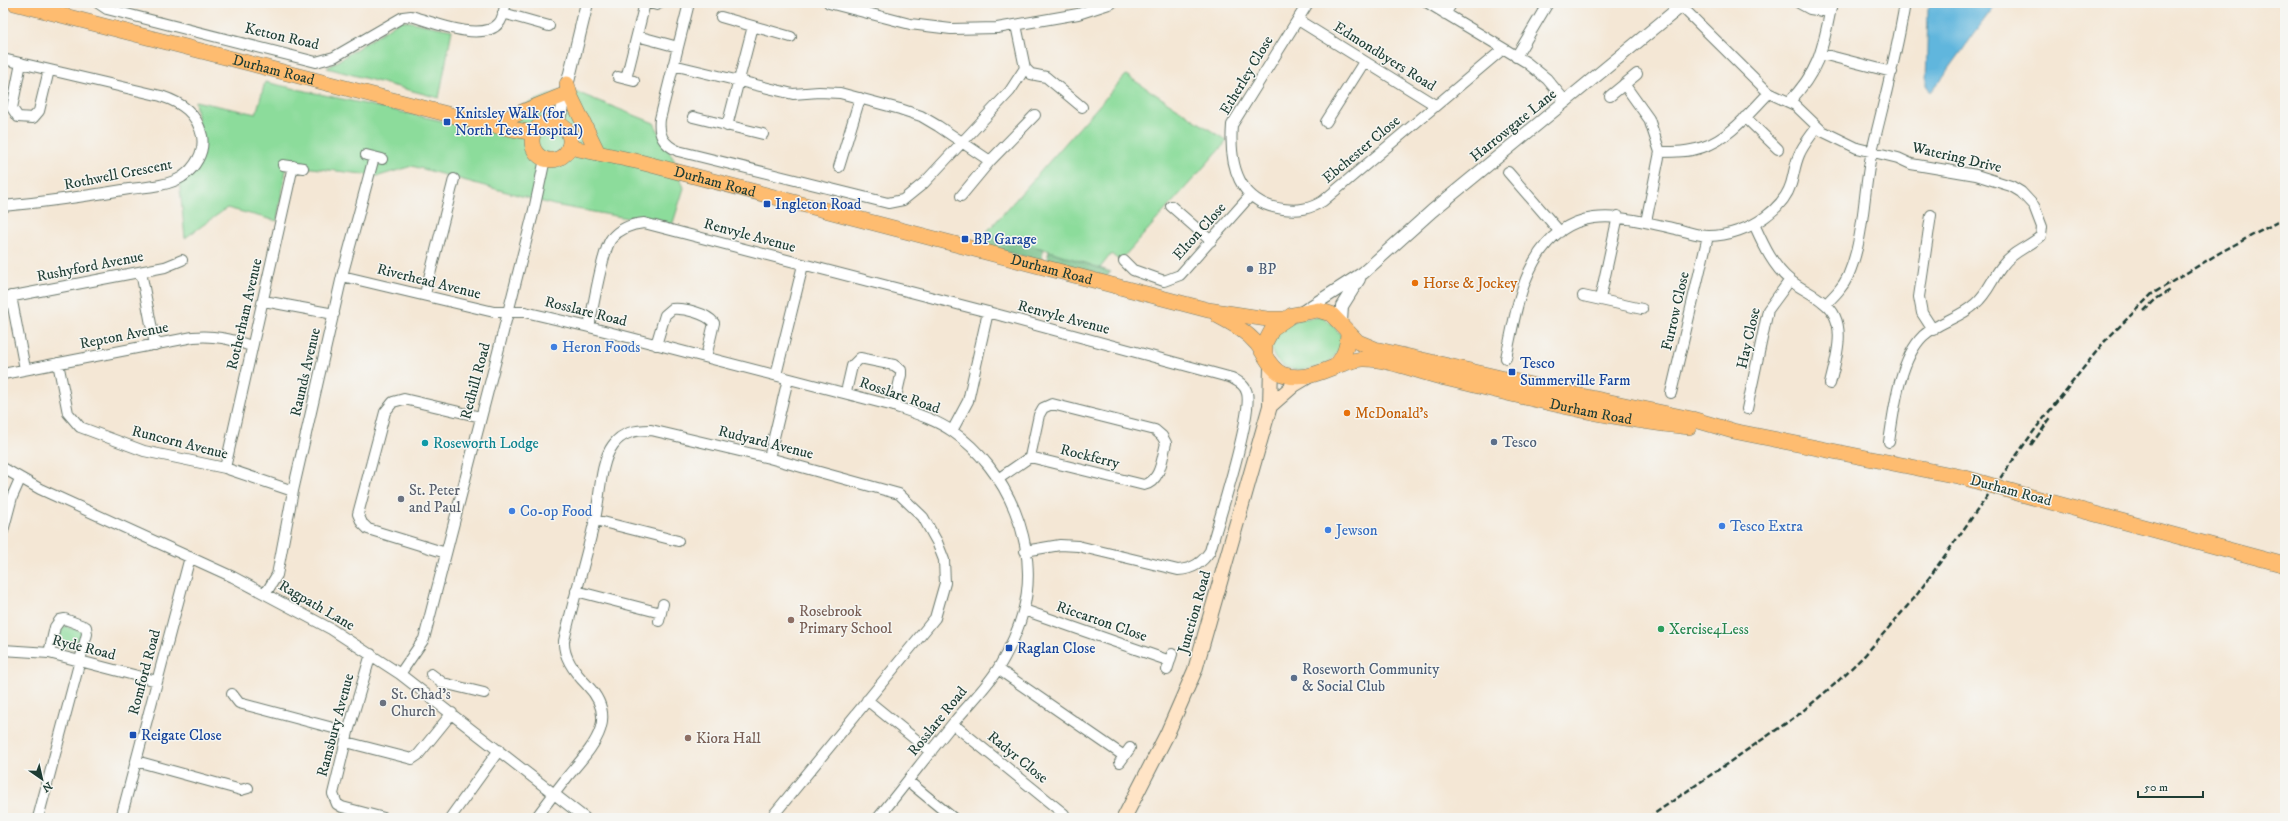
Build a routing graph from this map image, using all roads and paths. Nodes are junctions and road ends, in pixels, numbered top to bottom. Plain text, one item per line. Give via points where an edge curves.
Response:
1 (14, 3) edge
2 (98, 3) edge
3 (587, 3) edge
4 (645, 3) edge
5 (689, 3) edge
6 (830, 3) edge
7 (1112, 3) edge
8 (1308, 3) edge
9 (1428, 3) edge
10 (1452, 3) edge
11 (1548, 3) edge
12 (1799, 3) edge
13 (1905, 3) edge
14 (841, 4) edge
15 (1681, 4) edge
16 (505, 8) edge
17 (1831, 8) edge
18 (1445, 14) junction
19 (721, 17) dead end
20 (1298, 20) junction
21 (1016, 24) junction
22 (549, 26) dead end
23 (753, 26) junction
24 (637, 36) junction
25 (791, 37) dead end
26 (678, 47) junction
27 (1503, 49) junction
28 (1822, 54) junction
29 (1516, 57) junction
30 (3, 59) edge
31 (1364, 62) junction
32 (21, 63) junction
33 (673, 65) junction
34 (1025, 68) junction
35 (49, 70) junction
36 (1892, 72) junction
37 (1637, 74) dead end
38 (626, 79) dead end
39 (738, 81) junction
40 (1624, 84) junction
41 (565, 90) junction
42 (1769, 93) junction
43 (1610, 96) dead end
44 (860, 98) junction
45 (1566, 102) junction
46 (1790, 102) junction
47 (1435, 105) junction
48 (1082, 107) dead end
49 (1035, 115) dead end
50 (692, 116) dead end
51 (1745, 117) junction
52 (558, 122) junction
53 (1326, 122) dead end
54 (490, 125) junction
55 (727, 126) junction
56 (1817, 127) junction
57 (533, 133) junction
58 (763, 134) dead end
59 (962, 143) junction
60 (569, 147) junction
61 (1778, 149) dead end
62 (1660, 152) junction
63 (1873, 152) junction
64 (598, 153) junction
65 (374, 157) dead end
66 (544, 159) junction
67 (990, 161) junction
68 (293, 166) dead end
69 (840, 167) dead end
70 (1234, 169) joint
71 (1508, 172) dead end
72 (454, 179) dead end
73 (961, 196) dead end
74 (1250, 196) junction
75 (3, 206) edge
76 (1171, 206) dead end
77 (1931, 215) dead end
78 (1618, 216) junction
79 (1646, 222) junction
80 (1754, 224) junction
81 (1560, 232) junction
82 (1708, 236) junction
83 (1211, 241) junction
84 (182, 260) dead end
85 (1124, 261) dead end
86 (803, 265) junction
87 (142, 272) junction
88 (1363, 273) junction
89 (342, 276) junction
90 (1790, 280) junction
91 (424, 294) junction
92 (1584, 296) dead end
93 (7, 297) edge
94 (1600, 299) junction
95 (264, 300) junction
96 (1826, 304) junction
97 (1642, 309) dead end
98 (1208, 310) junction
99 (1303, 311) junction
100 (508, 312) junction
101 (988, 312) junction
102 (334, 314) junction
103 (1283, 319) junction
104 (588, 327) junction
105 (1344, 328) junction
106 (1933, 330) junction
107 (155, 345) junction
108 (656, 345) junction
109 (251, 346) junction
110 (706, 357) junction
111 (1506, 358) dead end
112 (1268, 361) junction
113 (58, 363) junction
114 (1335, 367) junction
115 (25, 370) junction
116 (3, 374) edge
117 (776, 375) junction
118 (1309, 376) junction
119 (788, 379) junction
120 (1830, 384) dead end
121 (846, 392) junction
122 (1671, 393) dead end
123 (894, 406) junction
124 (1270, 406) junction
125 (1747, 409) dead end
126 (481, 417) junction
127 (952, 431) junction
128 (1733, 431) junction
129 (1889, 442) dead end
130 (1030, 457) junction
131 (769, 458) junction
132 (3, 468) edge
133 (225, 468) junction
134 (20, 479) junction
135 (998, 479) junction
136 (293, 491) junction
137 (595, 520) junction
138 (3, 531) edge
139 (679, 541) dead end
140 (1025, 551) junction
141 (446, 553) junction
142 (190, 557) junction
143 (2285, 565) edge
144 (576, 591) junction
145 (266, 593) junction
146 (1024, 610) junction
147 (661, 613) dead end
148 (3, 650) edge
149 (49, 653) junction
150 (371, 654) junction
151 (80, 660) junction
152 (1170, 661) dead end
153 (998, 669) junction
154 (400, 674) junction
155 (431, 674) dead end
156 (157, 681) junction
157 (441, 681) junction
158 (484, 693) dead end
159 (232, 694) dead end
160 (428, 695) junction
161 (867, 700) junction
162 (452, 713) junction
163 (953, 724) junction
164 (347, 737) junction
165 (499, 750) junction
166 (932, 752) junction
167 (1125, 755) dead end
168 (136, 761) junction
169 (908, 781) junction
170 (248, 788) dead end
171 (554, 793) junction
172 (1065, 813) edge
173 (582, 817) edge
174 (38, 818) edge
175 (121, 818) edge
176 (384, 818) edge
177 (450, 818) edge
178 (536, 818) edge
179 (771, 818) edge
180 (878, 818) edge
181 (953, 818) edge
182 (1124, 818) edge

1 - 54 main road, Durham Road
2 - 16 street, Ketton Road via 107,9 316,62 334,57 403,17 411,16 476,33 490,31 500,23
3 - 41 street
4 - 24 street
5 - 26 street
6 - 14 street
7 - 21 street via 1078,14
8 - 20 street, Etherley Close
9 - 18 street
10 - 18 street
11 - 29 street
12 - 17 street via 1810,9
13 - 36 street
14 - 21 street via 910,24 951,29 997,28
15 - 42 street
15 - 45 street, Harrowgate Lane
16 - 22 street
17 - 28 street
18 - 27 street
19 - 23 street
20 - 31 street, Edmondbyers Road
20 - 70 street, Etherley Close via 1232,125
21 - 34 street
23 - 25 street
23 - 39 street
24 - 26 street
24 - 38 street
26 - 33 street
27 - 29 street
27 - 47 street, Ebchester Close
28 - 36 street
28 - 46 street via 1813,73
29 - 45 street via 1548,80
30 - 32 street, Rothwell Crescent
31 - 47 street, Edmondbyers Road
31 - 53 street via 1336,114
32 - 35 street, Rothwell Crescent
32 - 35 street via 12,108 18,117 33,118 39,112
33 - 39 street
33 - 59 street via 659,129 662,139 668,146 678,151 888,203 903,200 924,183
34 - 48 street via 1031,74 1046,77
34 - 59 street via 1010,91
35 - 75 street, Rothwell Crescent via 177,102 191,112 200,128 203,143 200,157 181,178 162,184 51,202
36 - 63 street
37 - 40 street
39 - 44 street via 793,94 840,93
39 - 55 street
40 - 43 street
40 - 62 street via 1649,119
41 - 52 street
41 - 54 main road
41 - 64 main road
42 - 46 street, Watering Drive
42 - 51 street
44 - 59 street via 921,116
44 - 69 street
45 - 88 street, Harrowgate Lane via 1432,211
46 - 56 street, Watering Drive
47 - 74 street, Ebchester Close via 1324,201 1311,208 1294,211 1266,207
49 - 67 street
50 - 55 street
51 - 61 street
51 - 62 street via 1726,134 1704,147
52 - 57 main road via 545,122
52 - 60 main road via 570,136
54 - 57 main road, Durham Road
55 - 58 street
56 - 63 street, Watering Drive via 1838,140
56 - 80 street via 1800,152 1787,192 1777,206
57 - 66 main road via 533,147
59 - 67 street
60 - 64 main road, Durham Road
60 - 66 main road via 561,157 554,160
62 - 79 street
63 - 96 street via 1851,267 1838,293
63 - 106 street, Watering Drive via 1911,164 1976,175 2011,186 2021,192 2034,206 2042,227 2041,236 2012,255 2002,265 1986,294 1968,311
64 - 98 main road, Durham Road
65 - 89 street, Raunds Avenue
66 - 100 street, Redhill Road
67 - 73 street
68 - 95 street, Rotherham Avenue
70 - 74 street, Ebchester Close
71 - 81 street
72 - 91 street
74 - 83 street, Elton Close
76 - 83 street
77 - 106 street via 1919,297 1922,313
78 - 79 street
78 - 81 street via 1591,218
78 - 94 street
79 - 82 street
80 - 82 street via 1737,231
80 - 90 street via 1767,252
81 - 111 street via 1542,251 1528,276
82 - 122 street, Furrow Close
83 - 85 street, Elton Close via 1180,275 1164,282 1133,270
84 - 87 street, Rushyford Avenue
86 - 101 street, Renvyle Avenue
86 - 104 street, Renvyle Avenue via 644,223 632,224 611,240
86 - 117 street
87 - 93 street, Rushyford Avenue
87 - 107 street
88 - 99 street, Harrowgate Lane
88 - 105 street, Harrowgate Lane via 1342,306
89 - 91 street, Riverhead Avenue
89 - 102 street, Raunds Avenue
90 - 96 street
90 - 125 street, Hay Close via 1768,310
91 - 100 street, Riverhead Avenue via 494,312
92 - 94 street
93 - 115 street
94 - 97 street
95 - 102 street
95 - 109 street, Rotherham Avenue
96 - 120 street via 1838,324 1838,348
98 - 103 main road, Durham Road
98 - 112 main road, Durham Road via 1239,327
99 - 103 main road, Durham Road
99 - 105 main road, Durham Road via 1318,310 1331,314
100 - 104 street, Rosslare Road via 525,312
100 - 126 street, Redhill Road
101 - 127 street via 968,400
101 - 140 street, Renvyle Avenue via 1232,378 1243,385 1247,394 1242,432 1210,551 1202,562 1188,570 1178,570 1078,546 1060,545
102 - 136 street, Raunds Avenue
103 - 112 main road, Durham Road via 1273,328 1265,343
104 - 108 street, Rosslare Road
105 - 114 main road via 1348,343 1344,356
105 - 128 main road, Durham Road via 1358,342 1375,349 1678,416
106 - 129 street, Watering Drive via 1923,336 1908,361 1896,397
107 - 109 street, Repton Avenue via 212,336 228,338
107 - 113 street, Repton Avenue
108 - 110 street, Rosslare Road
108 - 110 street via 665,315 672,309 678,309 706,316 714,323
109 - 133 street, Rotherham Avenue
110 - 117 street, Rosslare Road
112 - 118 main road, Durham Road via 1280,373 1295,377
112 - 124 main road, Junction Road via 1272,391
113 - 115 street, Repton Avenue
113 - 133 street, Runcorn Avenue via 68,413 80,427 144,451
114 - 118 main road, Durham Road
114 - 128 main road, Durham Road via 1363,359 1381,361 1550,403 1667,424
115 - 116 street, Repton Avenue
117 - 119 street, Rosslare Road
118 - 124 main road via 1294,385
119 - 121 street, Rosslare Road
119 - 131 street
121 - 123 street, Rosslare Road
121 - 123 street via 852,366 860,358 894,365 901,370 901,375
123 - 127 street, Rosslare Road via 928,418
124 - 182 main road, Junction Road via 1195,670 1167,734
126 - 141 street, Redhill Road
126 - 141 street via 404,399 393,402 385,412 372,456 358,514 362,523 368,529
127 - 135 street, Rosslare Road via 986,461
128 - 143 main road, Durham Road, bridge via 1962,477
130 - 130 street, Rockferry via 1039,415 1043,408 1052,404 1155,430 1166,443 1156,477 1151,483 1144,485
130 - 135 street
131 - 137 street, Rudyard Avenue via 651,430 634,430 613,444 607,455
131 - 161 street, Rudyard Avenue via 899,494 923,517 937,542 944,560 945,583 935,618
132 - 134 street, Ragpath Lane
133 - 136 street, Runcorn Avenue
134 - 138 street via 12,497
134 - 142 street, Ragpath Lane
135 - 140 street, Rosslare Road via 1015,508
136 - 145 street, Raunds Avenue via 277,575
137 - 139 street
137 - 144 street, Rudyard Avenue
140 - 146 street, Rosslare Road via 1027,571
141 - 154 street, Redhill Road via 424,639
142 - 145 street, Ragpath Lane
142 - 156 street, Romford Road
144 - 147 street
144 - 171 street, Rudyard Avenue via 563,649 578,676 601,704 603,719 596,742
145 - 150 street, Ragpath Lane
146 - 152 street, Riccarton Close
146 - 153 street, Rosslare Road via 1018,629
148 - 149 street, Ryde Road
149 - 151 street, Ryde Road
149 - 151 street via 55,627 60,620 65,619 84,625 87,630
150 - 154 street, Ragpath Lane
150 - 164 street, Ramsbury Avenue
151 - 156 street, Ryde Road
151 - 174 street
153 - 163 street, Rosslare Road
153 - 167 street
154 - 160 street, Ragpath Lane
155 - 157 street
156 - 168 street, Romford Road
157 - 158 street
157 - 160 street
159 - 164 street via 239,703
160 - 162 street, Ragpath Lane
161 - 166 street
161 - 179 street, Rudyard Avenue
162 - 164 street via 412,759
162 - 165 street, Ragpath Lane
163 - 166 street, Rosslare Road
163 - 172 street, Radyr Close
164 - 176 street, Ramsbury Avenue via 333,789 334,799 342,807
165 - 171 street, Ragpath Lane
165 - 177 street
166 - 169 street, Rosslare Road
168 - 170 street via 241,790
168 - 175 street, Romford Road
169 - 180 street, Rosslare Road
169 - 181 street
171 - 173 street, Ragpath Lane
171 - 178 street, Rudyard Avenue

